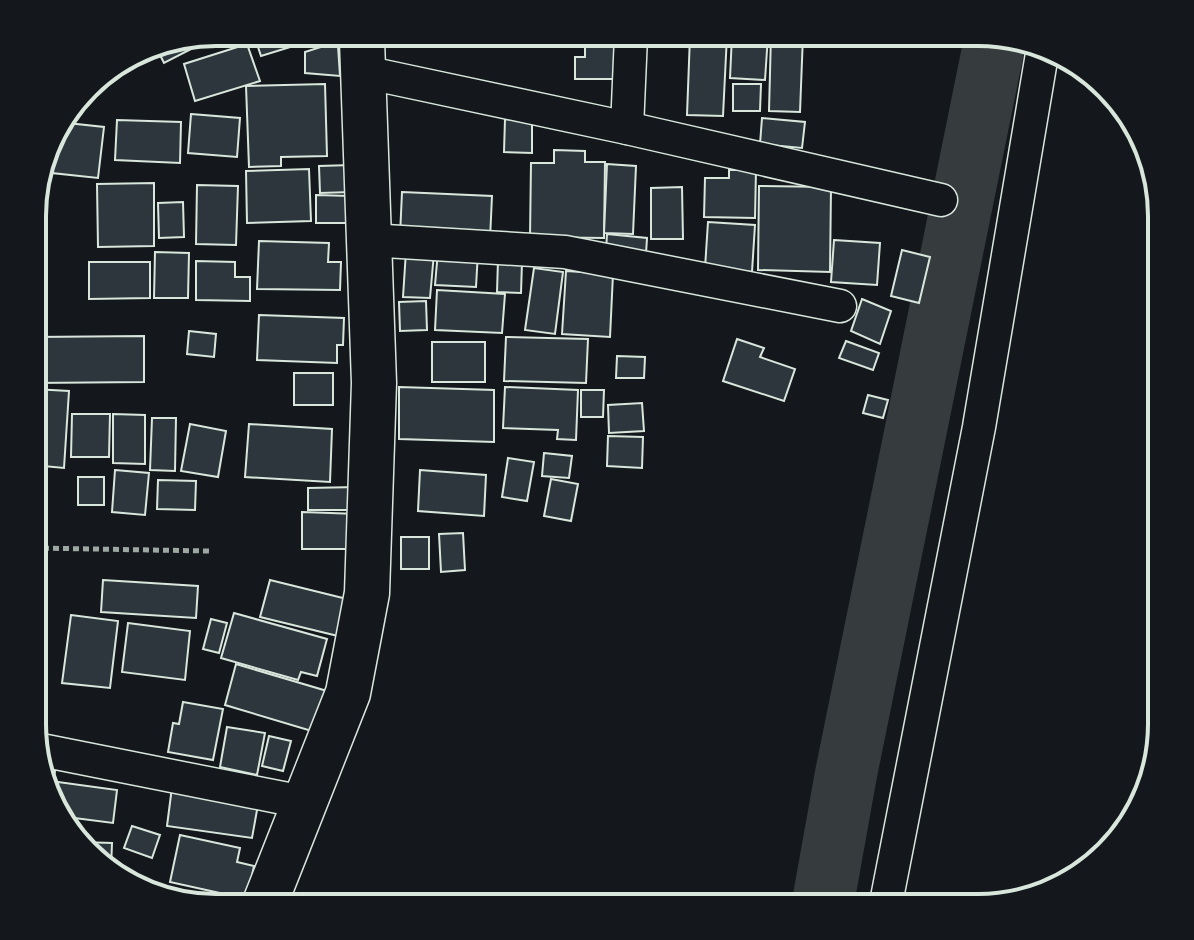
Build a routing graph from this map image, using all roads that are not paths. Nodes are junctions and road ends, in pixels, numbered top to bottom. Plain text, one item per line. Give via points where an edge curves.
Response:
1 (631, 46) edge
2 (363, 56) edge
3 (1041, 58) edge
4 (627, 128) junction
5 (941, 200) dead end
6 (369, 240) junction
7 (840, 306) dead end
8 (48, 751) edge
9 (303, 802) junction
10 (268, 894) edge
11 (888, 894) edge

1 - 4 street
2 - 4 street
2 - 6 street
3 - 11 street via 979,427
4 - 5 street
6 - 7 street via 565,252
6 - 9 street via 374,383 367,593 348,693
8 - 9 street
9 - 10 street

